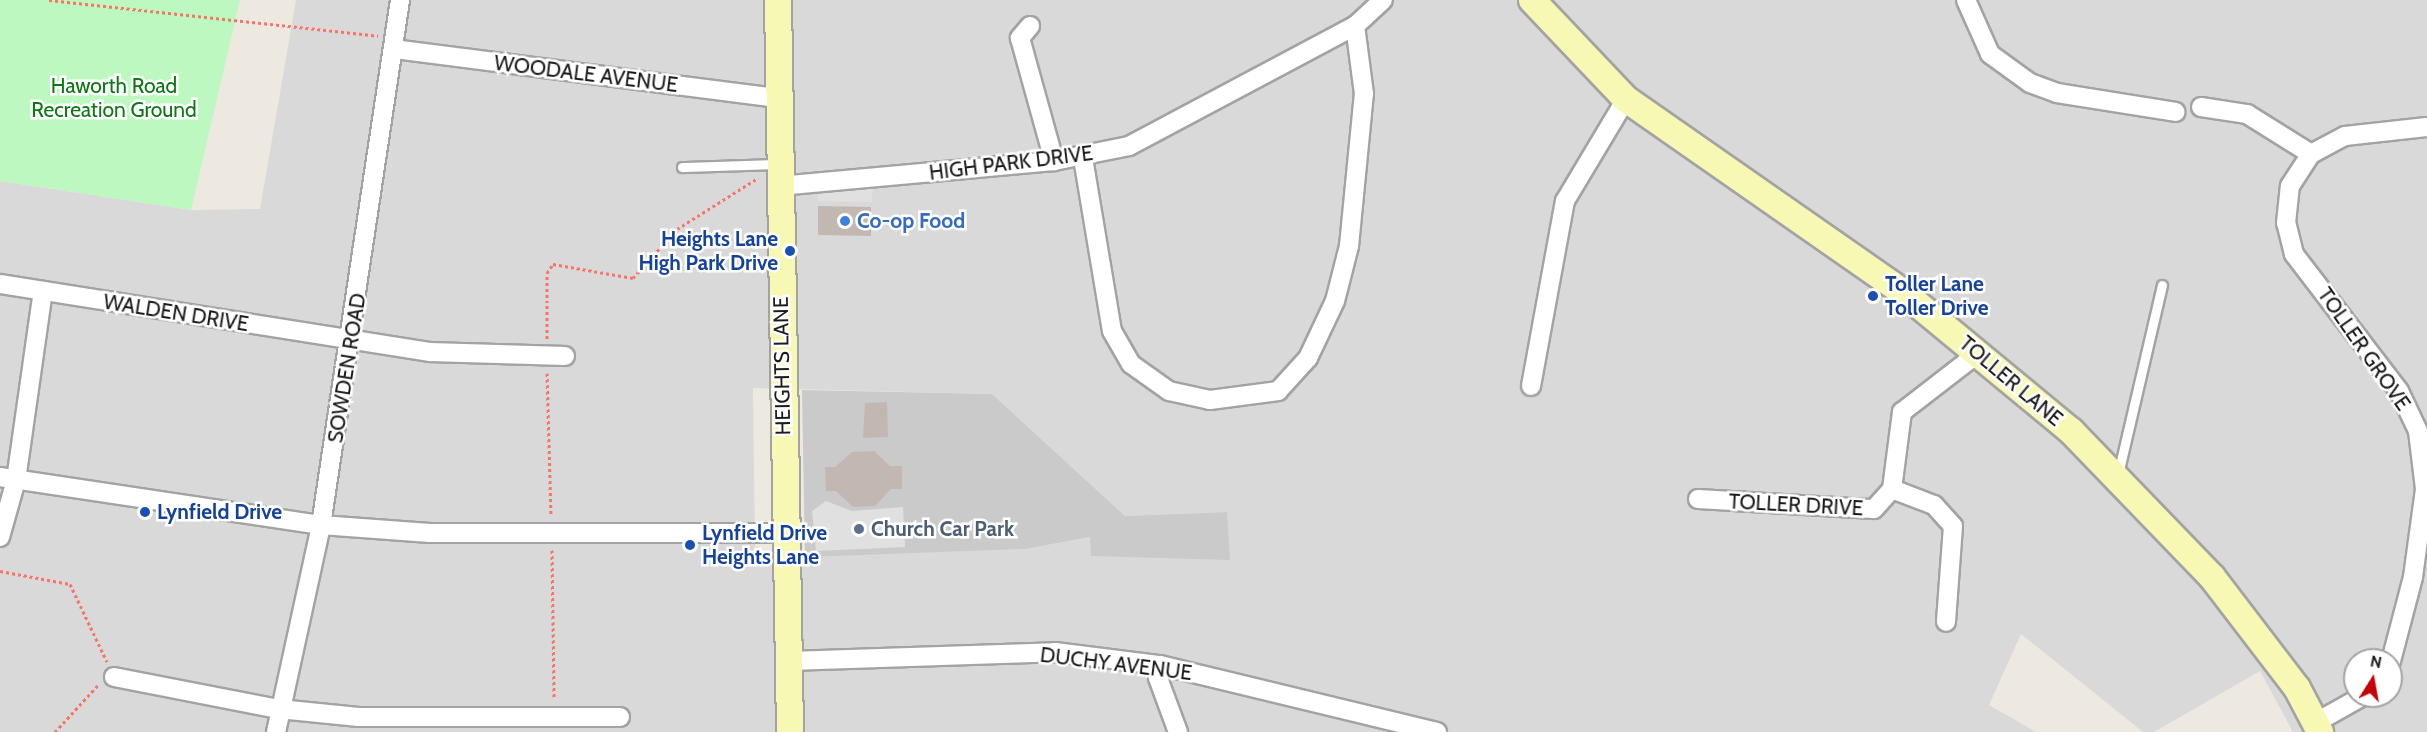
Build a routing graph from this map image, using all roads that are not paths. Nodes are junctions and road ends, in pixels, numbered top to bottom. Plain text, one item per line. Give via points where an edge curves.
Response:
1 (400, 0) edge
2 (778, 0) edge
3 (1383, 0) edge
4 (1532, 0) edge
5 (1966, 0) edge
6 (1030, 26) dead end
7 (1355, 26) junction
8 (394, 44) junction
9 (779, 98) junction
10 (1626, 99) junction
11 (2201, 107) dead end
12 (2175, 112) dead end
13 (2427, 127) edge
14 (2311, 154) junction
15 (1083, 158) junction
16 (1054, 161) junction
17 (682, 167) dead end
18 (779, 175) junction
19 (0, 284) edge
20 (2162, 285) dead end
21 (43, 291) junction
22 (351, 342) junction
23 (1977, 354) junction
24 (565, 356) dead end
25 (1532, 386) dead end
26 (8, 478) edge
27 (2116, 480) junction
28 (1892, 489) junction
29 (1698, 499) dead end
30 (321, 525) junction
31 (785, 533) junction
32 (0, 537) edge
33 (1946, 622) dead end
34 (2394, 648) edge
35 (789, 661) junction
36 (1160, 665) junction
37 (114, 677) road end
38 (2346, 708) edge
39 (279, 709) junction
40 (620, 717) dead end
41 (2318, 728) edge
42 (276, 732) edge
43 (790, 732) edge
44 (1178, 732) edge
45 (1437, 732) edge

1 - 8 street, SOWDEN ROAD
2 - 9 main road, HEIGHTS LANE
3 - 7 street, HIGH PARK DRIVE
4 - 10 main road, TOLLER LANE
5 - 12 street via 1990,54 2030,83 2058,93
6 - 16 street via 1020,38
7 - 15 street, HIGH PARK DRIVE via 1129,146
7 - 15 street via 1365,94 1349,246 1335,301 1308,358 1278,391 1210,400 1169,392 1131,364 1112,331
8 - 9 street, WOODALE AVENUE
8 - 22 street, SOWDEN ROAD
9 - 18 main road, HEIGHTS LANE
10 - 23 main road, TOLLER LANE via 1904,294
10 - 25 street via 1565,201
11 - 14 street via 2247,114
13 - 14 street, TOLLER GROVE via 2345,136
14 - 34 street, TOLLER GROVE via 2290,186 2286,223 2294,254 2399,391 2418,431 2425,489 2413,577
15 - 16 street, HIGH PARK DRIVE
16 - 18 street, HIGH PARK DRIVE
17 - 18 lane
18 - 31 main road, HEIGHTS LANE
19 - 21 street, WALDEN DRIVE
20 - 27 lane
21 - 22 street, WALDEN DRIVE
21 - 26 street
22 - 24 street, WALDEN DRIVE via 430,352
22 - 30 street, SOWDEN ROAD
23 - 27 main road, TOLLER LANE via 2071,431
23 - 28 street, TOLLER DRIVE via 1902,412
26 - 30 street
26 - 32 street
27 - 41 main road, TOLLER LANE via 2212,577 2297,688
28 - 29 street, TOLLER DRIVE via 1874,509
28 - 33 street via 1934,506 1953,526
30 - 31 street via 430,533
30 - 39 street, SOWDEN ROAD
31 - 35 main road, HEIGHTS LANE
35 - 36 street, DUCHY AVENUE via 1055,652
35 - 43 main road, HEIGHTS LANE
36 - 44 street via 1158,678
36 - 45 street, DUCHY AVENUE
37 - 39 street
38 - 41 street
39 - 40 street via 358,717
39 - 42 street, SOWDEN ROAD

